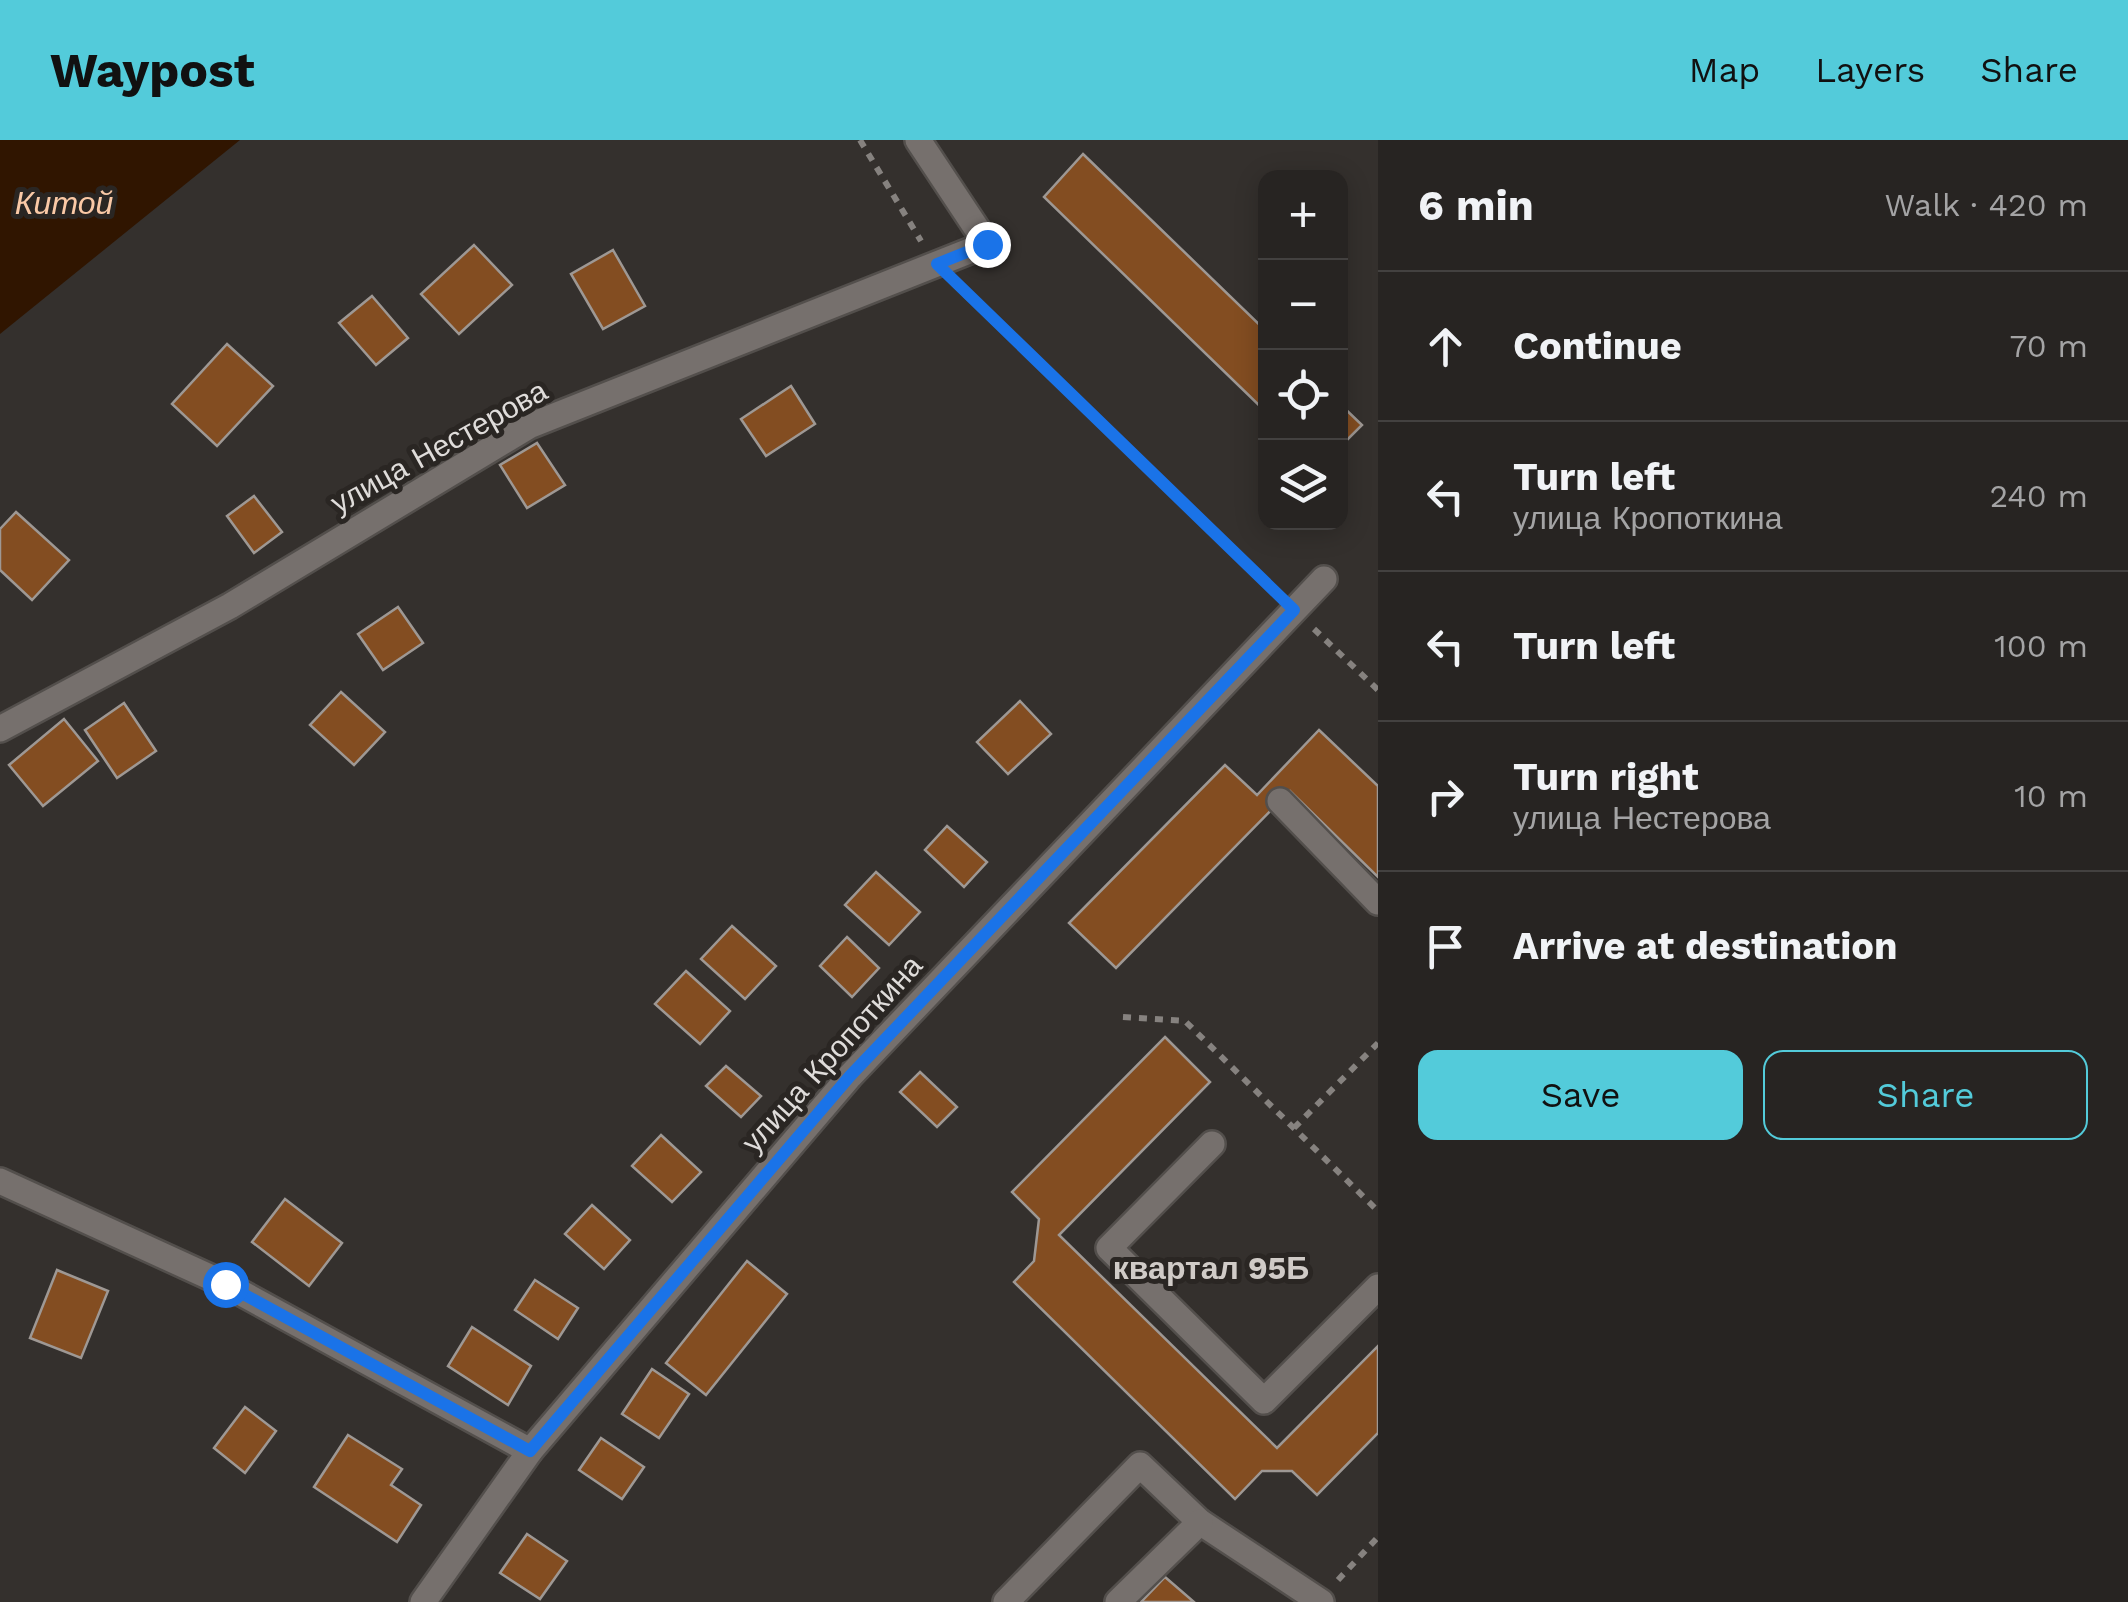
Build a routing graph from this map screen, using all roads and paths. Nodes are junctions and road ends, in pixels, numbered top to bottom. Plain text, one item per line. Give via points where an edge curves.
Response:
1 (860, 140) edge
2 (918, 140) edge
3 (937, 264) junction
4 (1324, 579) dead end
5 (1294, 610) junction
6 (1378, 690) edge
7 (0, 729) edge
8 (1280, 801) dead end
9 (1378, 902) edge
10 (1123, 1017) dead end
11 (1378, 1043) edge
12 (1294, 1128) junction
13 (1212, 1144) dead end
14 (0, 1182) edge
15 (1378, 1212) edge
16 (1378, 1287) edge
17 (530, 1451) junction
18 (1200, 1522) junction
19 (1378, 1538) edge
20 (1320, 1601) edge
21 (423, 1602) edge
22 (1006, 1602) edge
23 (1118, 1602) edge

1 - 3 path
2 - 3 street, улица Нестерова via 987,244
3 - 5 path
3 - 7 street, улица Нестерова via 529,426 230,606
4 - 5 street, улица Кропоткина
5 - 6 path
5 - 17 street, улица Кропоткина via 850,1076
8 - 9 street
10 - 12 path via 1184,1021
11 - 12 path
12 - 15 path
13 - 16 street via 1109,1248 1264,1401
14 - 17 street via 225,1284
17 - 21 street, улица Кропоткина
18 - 20 street
18 - 22 street via 1140,1464
18 - 23 street
19 - 20 path

